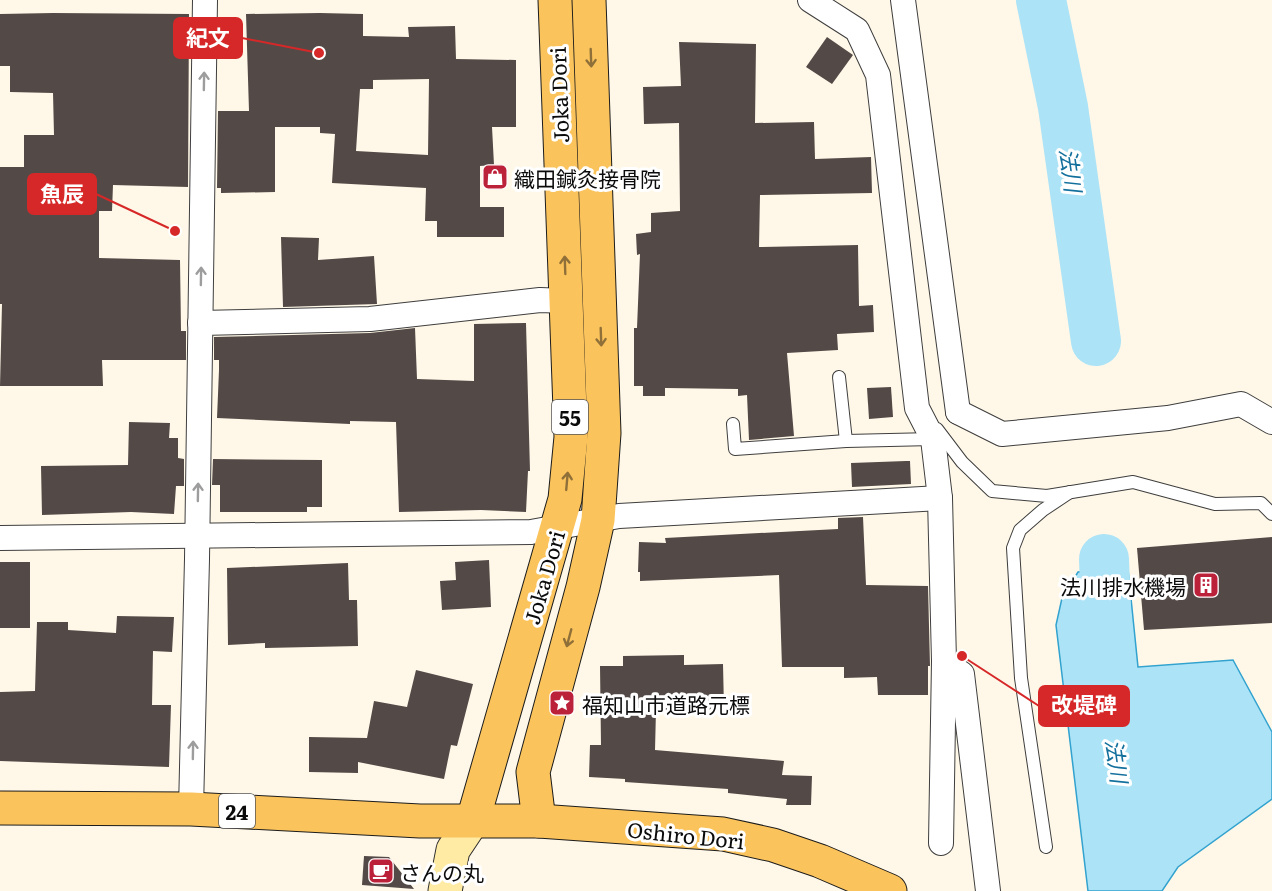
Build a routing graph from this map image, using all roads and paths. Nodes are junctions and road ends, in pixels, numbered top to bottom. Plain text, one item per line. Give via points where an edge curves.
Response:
1 (205, 0) edge
2 (555, 0) edge
3 (589, 0) edge
4 (810, 0) edge
5 (903, 0) edge
6 (566, 301) junction
7 (200, 323) junction
8 (839, 377) dead end
9 (958, 412) junction
10 (1272, 422) edge
11 (733, 424) dead end
12 (935, 434) junction
13 (846, 441) junction
14 (1070, 492) junction
15 (940, 498) junction
16 (1272, 514) edge
17 (598, 520) junction
18 (556, 528) junction
19 (197, 536) junction
20 (0, 538) edge
21 (944, 661) junction
22 (0, 808) edge
23 (191, 809) junction
24 (473, 820) junction
25 (539, 821) junction
26 (940, 843) dead end
27 (1047, 847) dead end
28 (445, 891) edge
29 (890, 891) edge
30 (988, 891) edge

7 -> 1 street
6 -> 2 main road, Joka Dori / 55
3 -> 17 main road, Joka Dori / 55 via 604,433
4 - 12 street via 857,30 878,75 917,408
5 - 9 street
6 - 7 street via 540,300 370,319
18 -> 6 main road, Joka Dori / 55 via 565,499 571,437
19 -> 7 street
8 - 13 lane
9 - 10 street via 1002,434 1168,418 1241,404
9 - 12 street
11 - 13 lane via 735,449
12 - 13 lane
12 - 14 lane via 992,491 1047,496
12 - 15 street
14 - 16 lane via 1133,482 1215,504 1261,503
14 - 27 lane via 1020,530 1012,548 1022,678
15 - 17 street
15 - 21 street
17 - 18 street
17 - 24 main road, Joka Dori / 55 via 562,589 506,772
17 -> 25 main road, Joka Dori / 55 via 533,772
18 - 19 street via 531,532
18 - 24 main road, Joka Dori / 55
19 - 20 street
23 -> 19 street
21 - 26 street
21 - 30 street via 962,674
22 - 23 main road, 24
23 - 24 main road, 24 via 420,821
24 - 25 main road, Oshiro Dori
24 - 28 street via 453,850
25 - 29 main road, Oshiro Dori via 723,834 792,851

